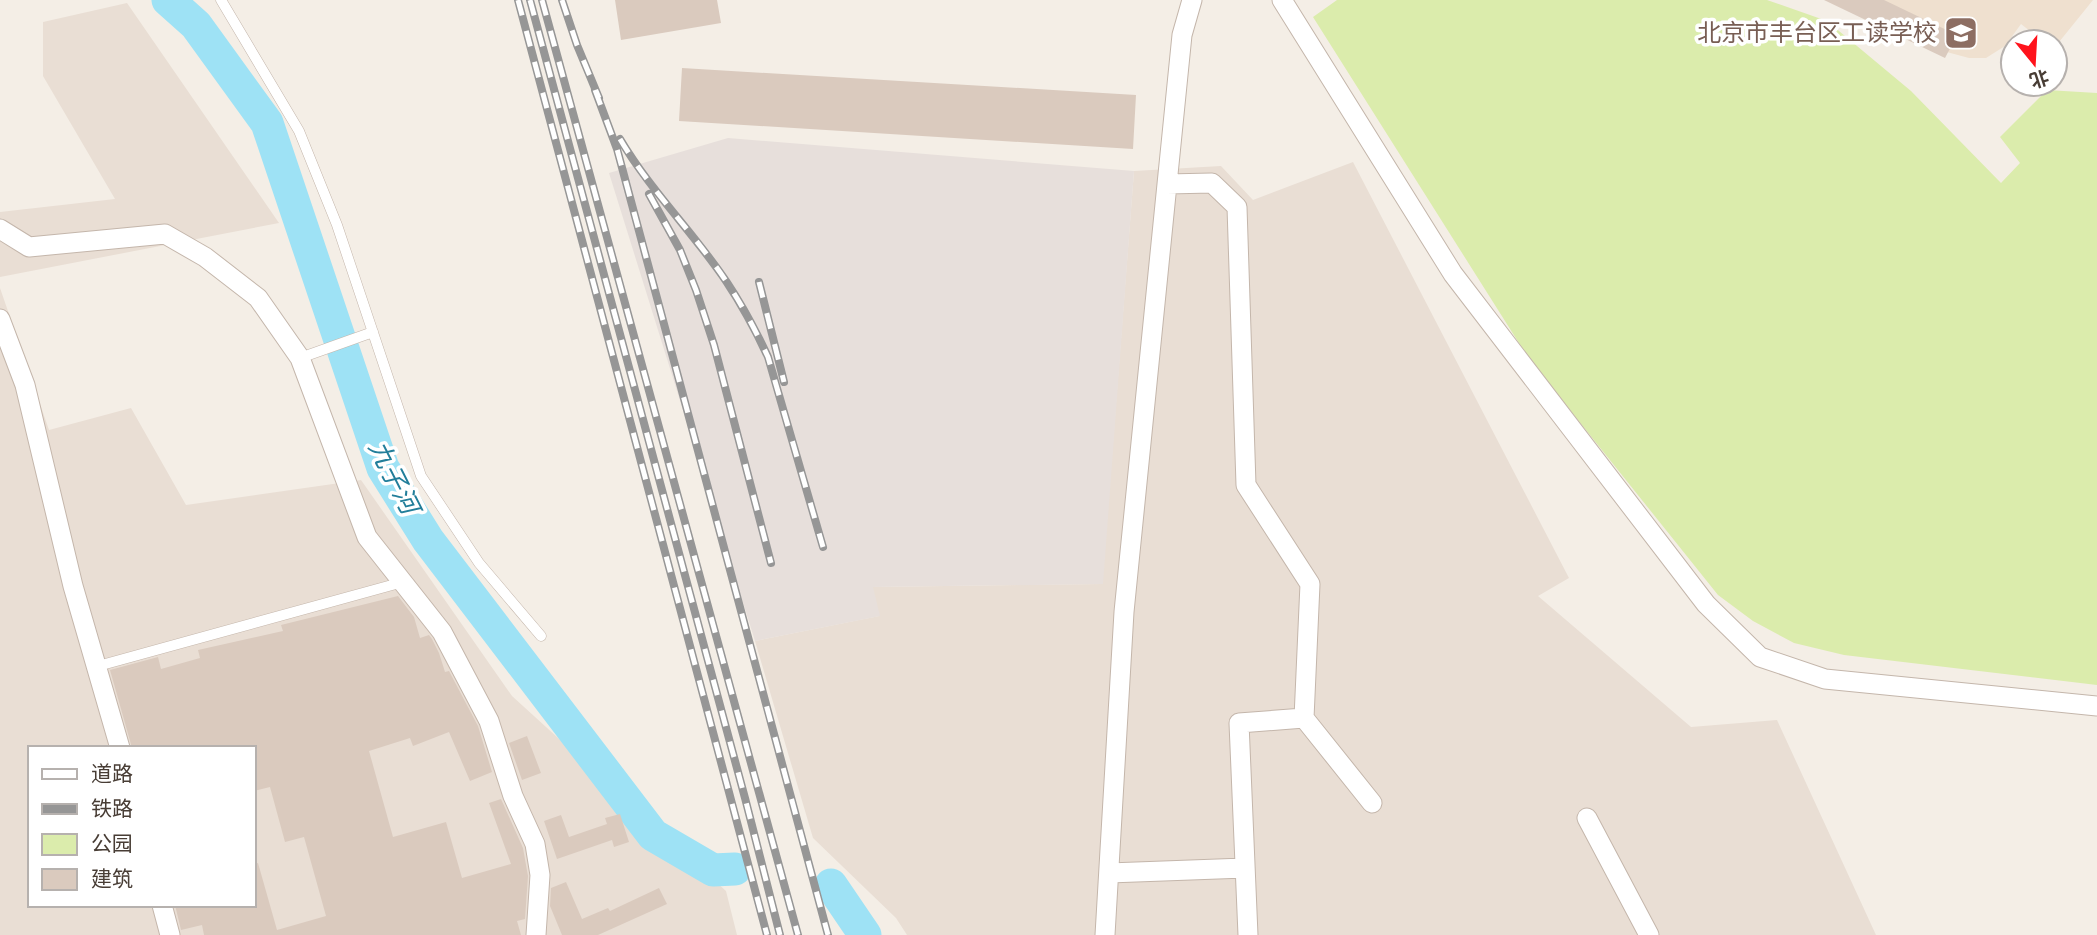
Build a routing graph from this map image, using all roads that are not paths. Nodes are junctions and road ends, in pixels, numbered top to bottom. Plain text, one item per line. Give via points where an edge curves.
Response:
1 (221, 0) edge
2 (1192, 0) edge
3 (1282, 0) edge
4 (1167, 184) junction
5 (0, 229) edge
6 (0, 319) edge
7 (373, 332) junction
8 (300, 358) junction
9 (402, 582) junction
10 (541, 636) dead end
11 (98, 666) junction
12 (2097, 706) edge
13 (1304, 718) junction
14 (119, 746) edge
15 (1372, 803) dead end
16 (1587, 818) dead end
17 (1245, 868) junction
18 (1109, 873) junction
19 (163, 907) edge
20 (170, 935) edge
21 (536, 935) edge
22 (1105, 935) edge
23 (1248, 935) edge
24 (1649, 935) edge

1 - 7 lane via 299,131
2 - 4 street via 1182,35
3 - 12 street via 1453,274 1706,604 1760,657 1825,679
4 - 13 street via 1212,183 1237,207 1246,485 1310,584
4 - 18 street via 1124,612
5 - 8 street via 29,247 165,234 205,257 258,298
6 - 11 street via 25,386 73,586
7 - 8 lane
7 - 10 lane via 421,476 479,564
8 - 9 street via 367,537
9 - 11 lane
9 - 21 street via 442,632 489,721 513,796 535,844 540,875
11 - 14 street
13 - 15 street
13 - 17 street via 1239,723
16 - 24 street
17 - 18 street
17 - 23 street
18 - 22 street
19 - 20 street

